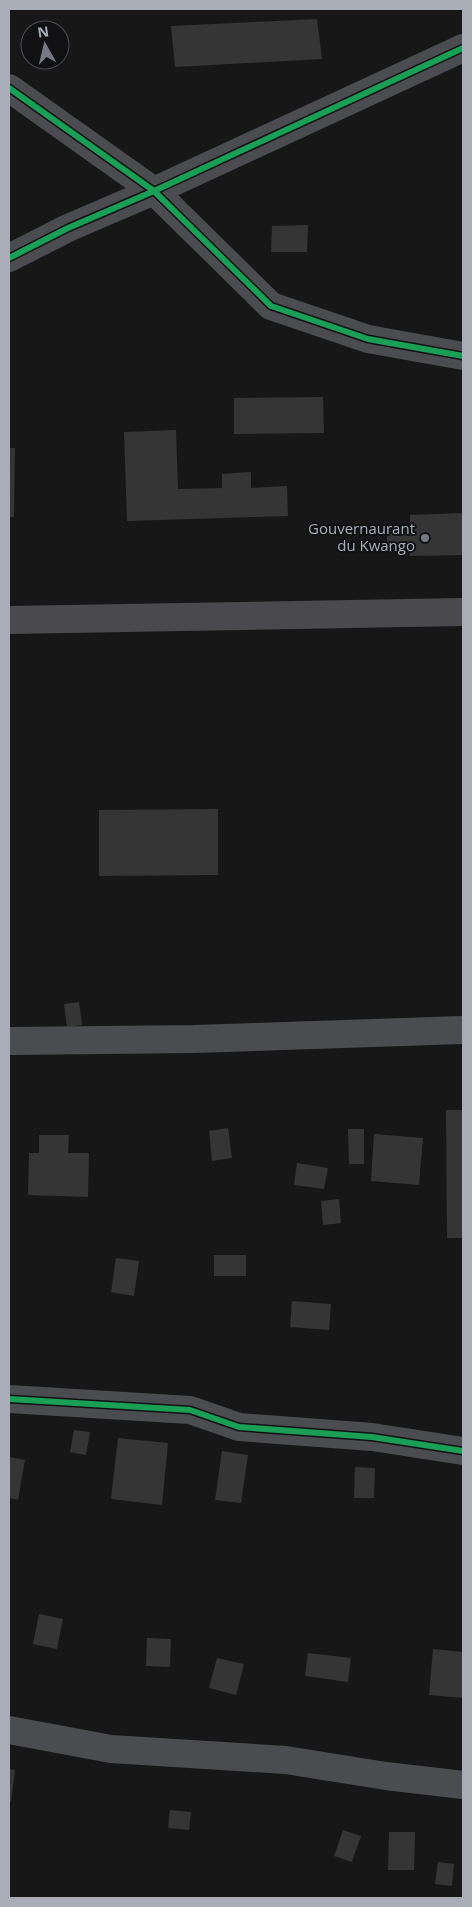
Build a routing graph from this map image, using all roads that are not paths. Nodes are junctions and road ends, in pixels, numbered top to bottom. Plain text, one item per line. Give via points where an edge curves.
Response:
1 (463, 48) edge
2 (9, 88) edge
3 (154, 191) junction
4 (9, 258) edge
5 (463, 356) edge
6 (463, 612) edge
7 (9, 620) edge
8 (463, 1030) edge
9 (9, 1041) edge
10 (9, 1399) edge
11 (463, 1451) edge
12 (9, 1730) edge
13 (463, 1785) edge

1 - 3 street
2 - 3 street
3 - 4 street
3 - 5 street via 271,306 368,339
6 - 7 main road
8 - 9 street
10 - 11 street via 190,1410 239,1427 372,1437
12 - 13 street via 111,1749 286,1760

